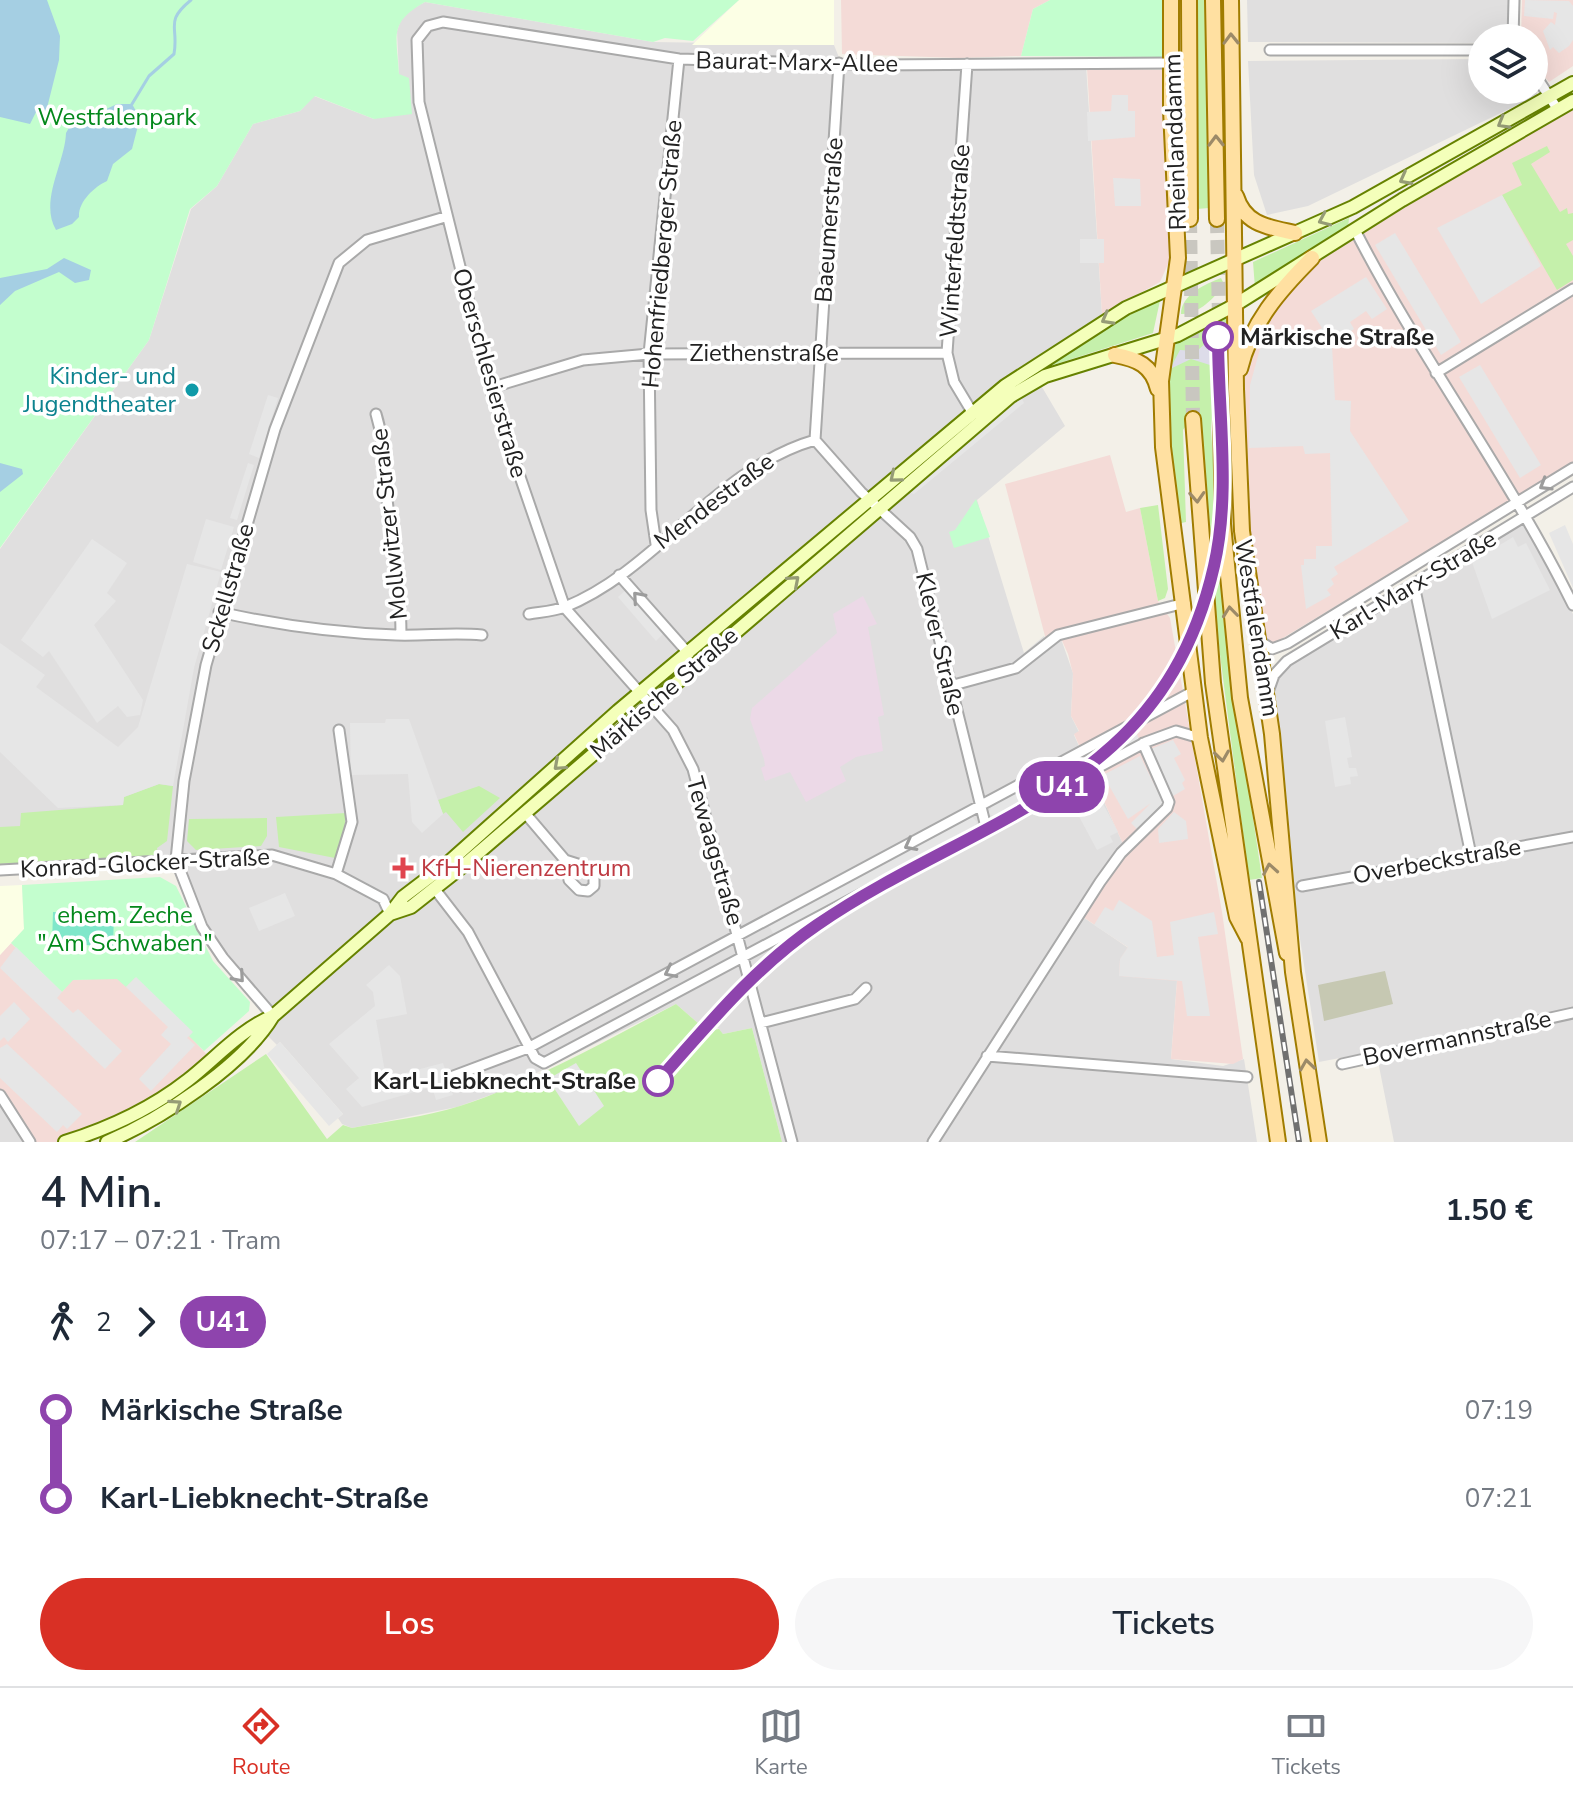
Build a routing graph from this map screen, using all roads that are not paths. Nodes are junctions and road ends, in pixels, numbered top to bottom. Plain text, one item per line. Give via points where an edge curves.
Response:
1 (1171, 0) edge
2 (1189, 0) edge
3 (1213, 0) edge
4 (1231, 0) edge
5 (1514, 0) edge
6 (1513, 24) edge
7 (428, 26) joint
8 (1270, 50) dead end
9 (1468, 50) edge
10 (679, 59) junction
11 (839, 63) junction
12 (1171, 63) junction
13 (967, 64) junction
14 (1573, 83) edge
15 (1548, 93) edge
16 (1550, 96) junction
17 (1573, 101) edge
18 (1558, 110) junction
19 (1233, 173) junction
20 (1353, 207) junction
21 (445, 217) junction
22 (1190, 219) tunnel mouth
23 (1217, 219) tunnel mouth
24 (1355, 230) junction
25 (1295, 233) junction
26 (1312, 258) junction
27 (1235, 259) junction
28 (1176, 283) junction
29 (1573, 289) edge
30 (1235, 305) junction
31 (1166, 338) junction
32 (821, 353) junction
33 (947, 353) junction
34 (649, 354) junction
35 (1115, 355) junction
36 (1436, 373) junction
37 (490, 388) junction
38 (1236, 389) junction
39 (1161, 399) junction
40 (972, 412) junction
41 (376, 414) dead end
42 (1193, 419) tunnel mouth
43 (1221, 419) tunnel mouth
44 (815, 440) junction
45 (1573, 468) edge
46 (1573, 487) edge
47 (875, 502) junction
48 (1521, 510) junction
49 (656, 544) junction
50 (619, 575) junction
51 (1414, 585) junction
52 (1185, 603) junction
53 (1573, 605) edge
54 (565, 608) junction
55 (219, 612) junction
56 (529, 614) dead end
57 (401, 635) junction
58 (482, 635) dead end
59 (1257, 639) junction
60 (689, 654) junction
61 (950, 686) junction
62 (1194, 691) junction
63 (638, 694) junction
64 (1267, 696) junction
65 (651, 707) junction
66 (1136, 723) junction
67 (339, 730) dead end
68 (1200, 738) junction
69 (1144, 743) junction
70 (979, 808) junction
71 (525, 813) junction
72 (986, 827) junction
73 (1573, 837) edge
74 (1471, 855) junction
75 (176, 860) junction
76 (565, 860) dead end
77 (0, 870) edge
78 (336, 874) junction
79 (1302, 886) dead end
80 (434, 888) junction
81 (390, 914) junction
82 (739, 936) junction
83 (1248, 938) junction
84 (744, 957) junction
85 (1293, 972) junction
86 (866, 988) dead end
87 (1573, 1013) edge
88 (273, 1016) junction
89 (761, 1023) junction
90 (528, 1048) junction
91 (987, 1056) junction
92 (1342, 1064) dead end
93 (1247, 1077) dead end
94 (448, 1078) dead end
95 (0, 1095) edge
96 (30, 1142) edge
97 (65, 1142) edge
98 (107, 1142) edge
99 (792, 1142) edge
100 (933, 1142) edge
101 (1278, 1142) edge
102 (1319, 1142) edge

1 - 12 main road, Rheinlanddamm
2 - 22 main road, Rheinlanddamm
23 -> 3 main road, Rheinlanddamm
19 -> 4 main road
5 - 6 street
7 - 10 street, Baurat-Marx-Allee via 443,22
7 - 21 street, Oberschlesierstraße via 417,40 416,70
8 - 9 street
10 - 11 street, Baurat-Marx-Allee
10 - 34 street, Hohenfriedberger Straße
11 - 13 street, Baurat-Marx-Allee
11 - 32 street, Baeumerstraße
12 - 13 street, Baurat-Marx-Allee
12 - 28 main road, Rheinlanddamm
13 - 33 street, Winterfeldtstraße
14 - 16 main road, Märkische Straße
15 - 16 street
16 - 18 street
16 -> 20 main road, Märkische Straße
17 - 18 main road, Märkische Straße
18 - 24 main road, Märkische Straße
19 - 25 main road via 1247,217 1264,227
19 - 27 main road
20 - 24 main road
20 -> 25 main road, Märkische Straße
21 - 37 street, Oberschlesierstraße
21 - 55 street, Sckellstraße via 367,240 339,263 275,429
24 - 26 main road, Märkische Straße
24 - 36 street
25 - 27 main road, Märkische Straße
26 - 30 main road, Märkische Straße
26 - 38 main road via 1256,326
27 - 28 main road, Märkische Straße
27 - 30 main road, Westfalendamm
28 - 31 main road, Rheinlanddamm
28 -> 40 main road, Märkische Straße via 1092,327
29 - 36 street
30 - 31 main road, Märkische Straße
30 - 38 main road, Westfalendamm
31 - 35 main road, Märkische Straße
31 - 39 main road, Westfalendamm
32 - 33 street, Ziethenstraße
32 - 34 street, Ziethenstraße
32 - 44 street, Baeumerstraße
33 - 40 street, Winterfeldtstraße via 954,382
34 - 37 street, Ziethenstraße via 583,360
34 - 49 street, Hohenfriedberger Straße
35 - 39 main road via 1137,360 1150,370
35 - 47 main road, Märkische Straße via 1045,376 1011,396
36 - 48 street
37 - 54 street, Oberschlesierstraße
38 - 59 main road, Westfalendamm via 1243,553
39 - 52 main road, Westfalendamm
40 -> 47 main road, Märkische Straße
41 - 57 street, Mollwitzer Straße via 384,441
42 -> 83 main road, Westfalendamm via 1213,683
85 -> 43 main road, Westfalendamm via 1279,924 1240,698 1223,524
44 - 47 street
44 - 49 street, Mendestraße via 784,449 719,492
45 -> 48 street, Karl-Marx-Straße
46 - 48 street, Karl-Marx-Straße
47 - 60 main road, Märkische Straße
47 - 61 street, Klever Straße via 917,549
65 -> 47 main road, Märkische Straße
48 - 51 street, Karl-Marx-Straße
48 - 53 street
48 - 59 street, Karl-Marx-Straße via 1288,643 1272,649
49 - 50 street, Mendestraße
50 - 54 street, Mendestraße
60 -> 50 street, Märkische Straße
51 - 64 street, Karl-Marx-Straße via 1287,661 1274,675
51 - 74 street
52 - 61 street via 1058,635 1016,668
52 - 62 main road, Westfalendamm
54 - 56 street, Mendestraße
54 - 63 street, Oberschlesierstraße
55 - 57 street via 283,626
55 - 75 street, Sckellstraße via 191,734
57 - 58 street
59 - 64 main road, Westfalendamm
60 - 63 main road, Märkische Straße
61 - 70 street, Klever Straße
62 - 66 street
62 - 68 main road, Westfalendamm
63 - 65 street, Tewaagstraße
63 -> 81 main road, Märkische Straße via 403,897
64 - 85 main road, Westfalendamm
65 - 71 main road, Märkische Straße
65 - 82 street, Tewaagstraße via 673,730 693,769
66 - 69 street
66 - 70 street
67 - 78 street via 352,822
68 - 69 street via 1176,731
68 - 83 main road, Westfalendamm via 1237,917
69 - 72 street
69 - 91 street via 1167,808 1121,853
70 - 72 street
70 -> 82 street
71 - 76 street
71 - 80 main road, Märkische Straße
72 - 84 street
73 - 74 street, Overbeckstraße
74 - 79 street, Overbeckstraße
75 - 77 street, Konrad-Glocker-Straße
75 - 78 street, Konrad-Glocker-Straße via 272,855
75 -> 88 street, Sckellstraße via 202,927
78 - 81 street, Konrad-Glocker-Straße via 383,899
80 - 81 main road, Märkische Straße via 411,907
80 - 90 street via 468,932
81 - 88 main road, Märkische Straße
82 - 84 street, Tewaagstraße
82 -> 90 street
83 - 101 main road, Westfalendamm
84 - 89 street, Tewaagstraße
84 - 90 street via 540,1063
102 -> 85 main road, Westfalendamm
86 - 89 street via 855,999
87 - 92 street, Bovermannstraße
88 - 97 main road, Märkische Straße via 252,1025 187,1082 145,1109
98 -> 88 main road, Märkische Straße via 195,1091 262,1034
89 - 99 street, Tewaagstraße
90 - 94 street
91 - 93 street
91 - 100 street
95 - 96 street

